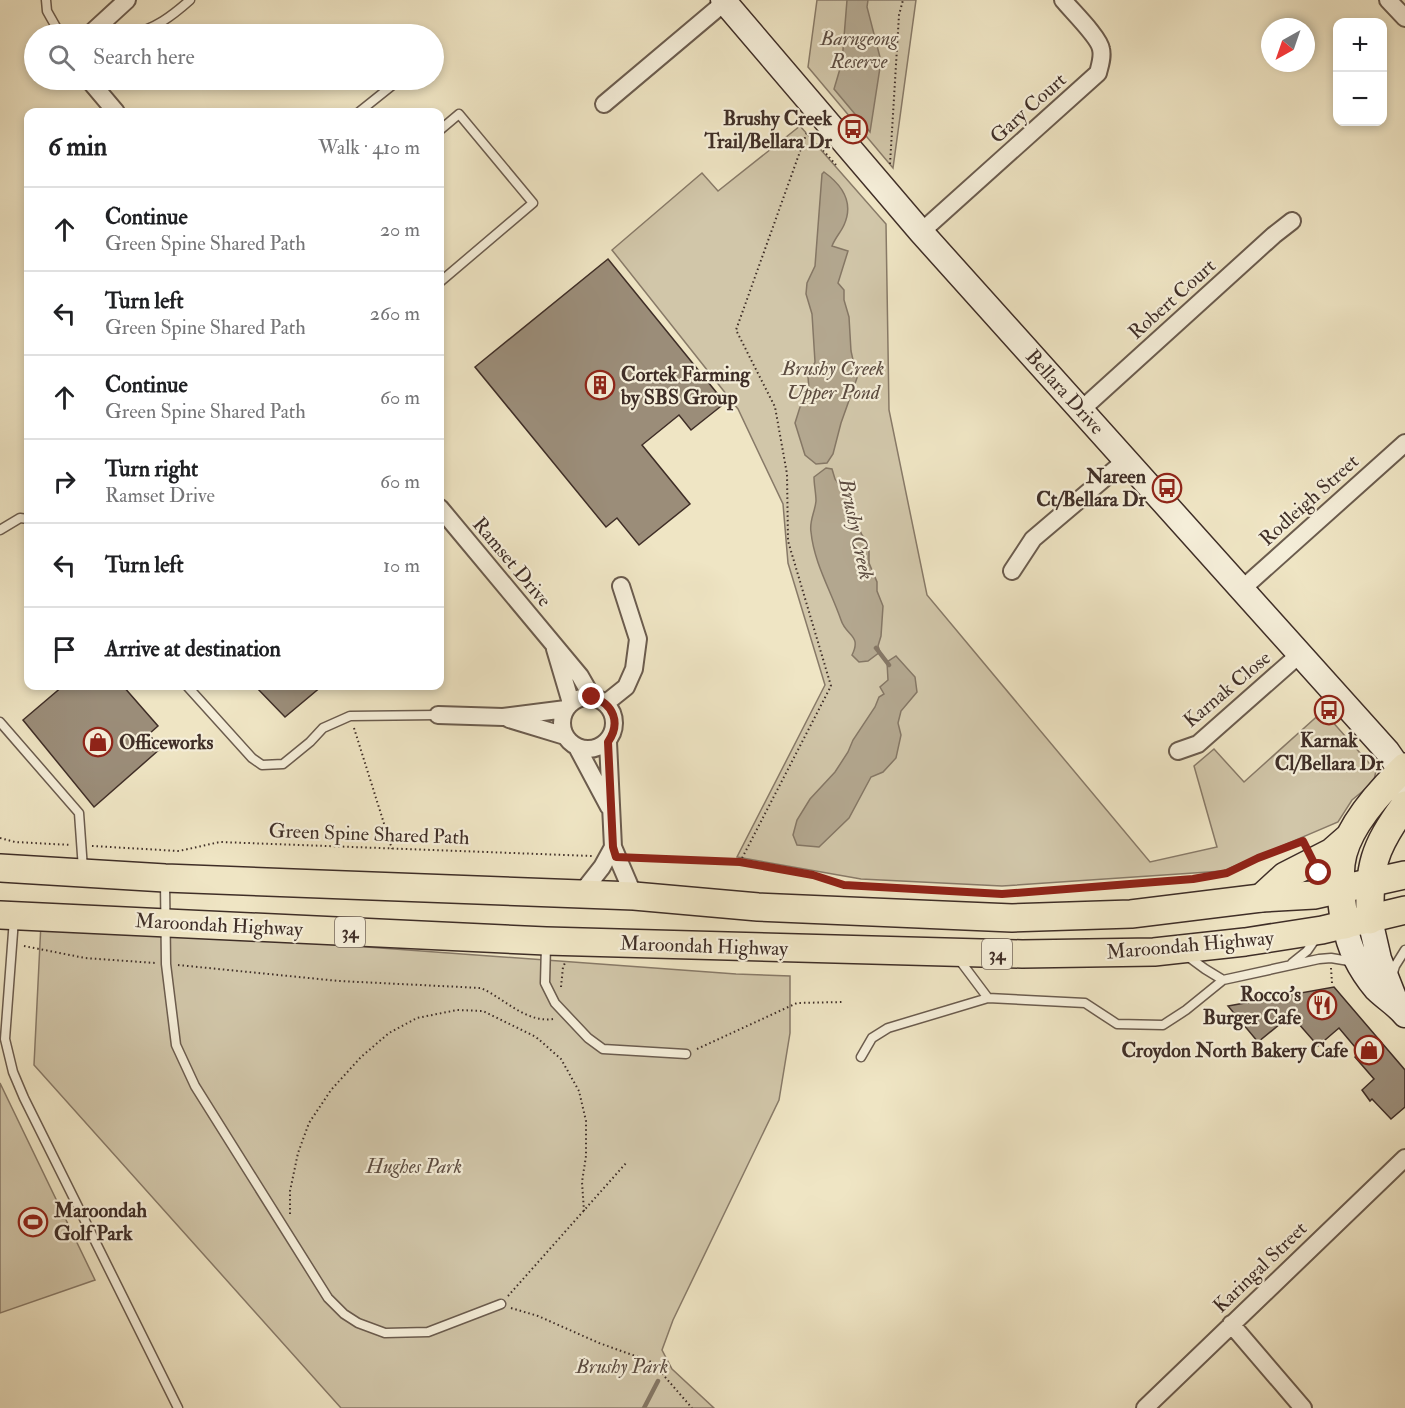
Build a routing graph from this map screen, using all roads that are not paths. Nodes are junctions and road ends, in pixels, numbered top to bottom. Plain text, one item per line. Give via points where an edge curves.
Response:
1 (46, 0) edge
2 (127, 0) edge
3 (190, 0) edge
4 (1063, 0) edge
5 (1388, 0) edge
6 (724, 1) edge
7 (1405, 18) edge
8 (54, 24) edge
9 (106, 24) edge
10 (158, 24) edge
11 (97, 90) edge
12 (386, 90) edge
13 (604, 104) dead end
14 (113, 108) edge
15 (364, 108) edge
16 (444, 127) edge
17 (1292, 221) dead end
18 (921, 232) junction
19 (444, 279) edge
20 (1081, 410) junction
21 (1405, 443) edge
22 (1126, 460) junction
23 (444, 513) edge
24 (24, 518) edge
25 (0, 530) edge
26 (1012, 572) dead end
27 (621, 586) dead end
28 (1242, 589) junction
29 (553, 643) junction
30 (1300, 654) junction
31 (191, 690) edge
32 (599, 700) junction
33 (568, 706) junction
34 (438, 715) joint
35 (503, 717) junction
36 (0, 722) edge
37 (571, 742) junction
38 (608, 742) junction
39 (1178, 751) dead end
40 (1404, 774) edge
41 (1405, 805) edge
42 (612, 813) junction
43 (1348, 838) junction
44 (612, 853) junction
45 (0, 868) edge
46 (84, 873) junction
47 (1405, 875) edge
48 (165, 878) junction
49 (1370, 882) junction
50 (1340, 888) junction
51 (580, 895) junction
52 (634, 896) junction
53 (1262, 898) junction
54 (1405, 910) edge
55 (7, 916) edge
56 (165, 923) junction
57 (1346, 925) junction
58 (546, 941) junction
59 (1179, 949) junction
60 (1405, 950) edge
61 (953, 952) junction
62 (1358, 963) junction
63 (1289, 965) junction
64 (1223, 980) junction
65 (988, 998) junction
66 (1397, 1002) edge
67 (686, 1054) road end
68 (861, 1057) dead end
69 (1405, 1158) edge
70 (501, 1305) road end
71 (1231, 1324) junction
72 (178, 1408) edge
73 (1145, 1408) edge
74 (1303, 1408) edge

1 - 8 lane via 46,11
2 - 9 street
3 - 10 lane
4 - 18 street, Gary Court via 1101,48 1098,73
5 - 7 street
6 - 13 street
6 - 18 main road, Bellara Drive via 821,114 878,170
11 - 14 street
12 - 15 lane
16 - 19 lane via 459,114 533,203
17 - 20 street, Robert Court
18 - 20 main road, Bellara Drive
20 - 22 main road, Bellara Drive
21 - 28 street, Rodleigh Street
22 - 26 street via 1033,539
22 - 28 main road, Bellara Drive
23 - 29 street, Ramset Drive
24 - 25 lane
27 - 32 street via 638,639 634,669 626,687
28 - 30 main road, Bellara Drive
29 - 32 street, Ramset Drive
29 - 33 street, Ramset Drive
30 - 39 street, Karnak Close via 1198,744
30 - 40 main road, Bellara Drive
31 - 34 lane via 262,765 283,764 323,728 350,716
32 - 33 street via 577,699
32 - 38 street via 612,710 615,727
33 - 35 street
33 - 37 street via 562,723
34 - 35 street
35 - 37 street
36 - 46 lane via 79,813
37 - 38 street via 593,749
37 - 42 street
38 - 42 street
40 - 43 main road via 1368,808
41 - 49 main road via 1377,849
42 - 44 street
43 - 50 main road via 1341,861
43 - 53 main road via 1332,852 1284,876
44 - 51 street
44 - 52 street
45 - 46 main road, Maroondah Highway / 34
46 - 48 main road, Maroondah Highway / 34
47 - 49 main road, Maroondah Highway / 34
48 - 51 main road, Maroondah Highway / 34
48 - 56 lane
49 - 50 main road, Maroondah Highway / 34
49 - 57 main road
50 - 53 main road, Maroondah Highway / 34 via 1314,895
50 - 57 main road
51 - 52 main road, Maroondah Highway / 34
52 - 53 main road, Maroondah Highway / 34 via 758,907 1012,918 1131,914
54 - 57 main road, Maroondah Highway / 34
55 - 56 main road, Maroondah Highway / 34
55 - 72 lane via 6,1039 13,1072
56 - 58 main road, Maroondah Highway / 34
56 - 70 lane via 176,1045 195,1086 328,1298 358,1323 385,1333 428,1332
57 - 59 main road, Maroondah Highway / 34
57 - 62 main road via 1348,944
57 - 63 lane
57 - 66 main road via 1379,958
58 - 61 main road, Maroondah Highway / 34
58 - 67 lane via 545,983 555,1003 588,1038 603,1049
59 - 61 main road, Maroondah Highway / 34
59 - 64 lane
60 - 66 lane via 1395,966
61 - 65 lane
62 - 63 lane via 1330,958
62 - 66 main road via 1377,990
63 - 64 lane
64 - 65 lane via 1163,1025 1118,1024 1086,1003
65 - 68 lane via 888,1028 872,1038
69 - 71 street, Karingal Street
71 - 73 street, Karingal Street
71 - 74 street

